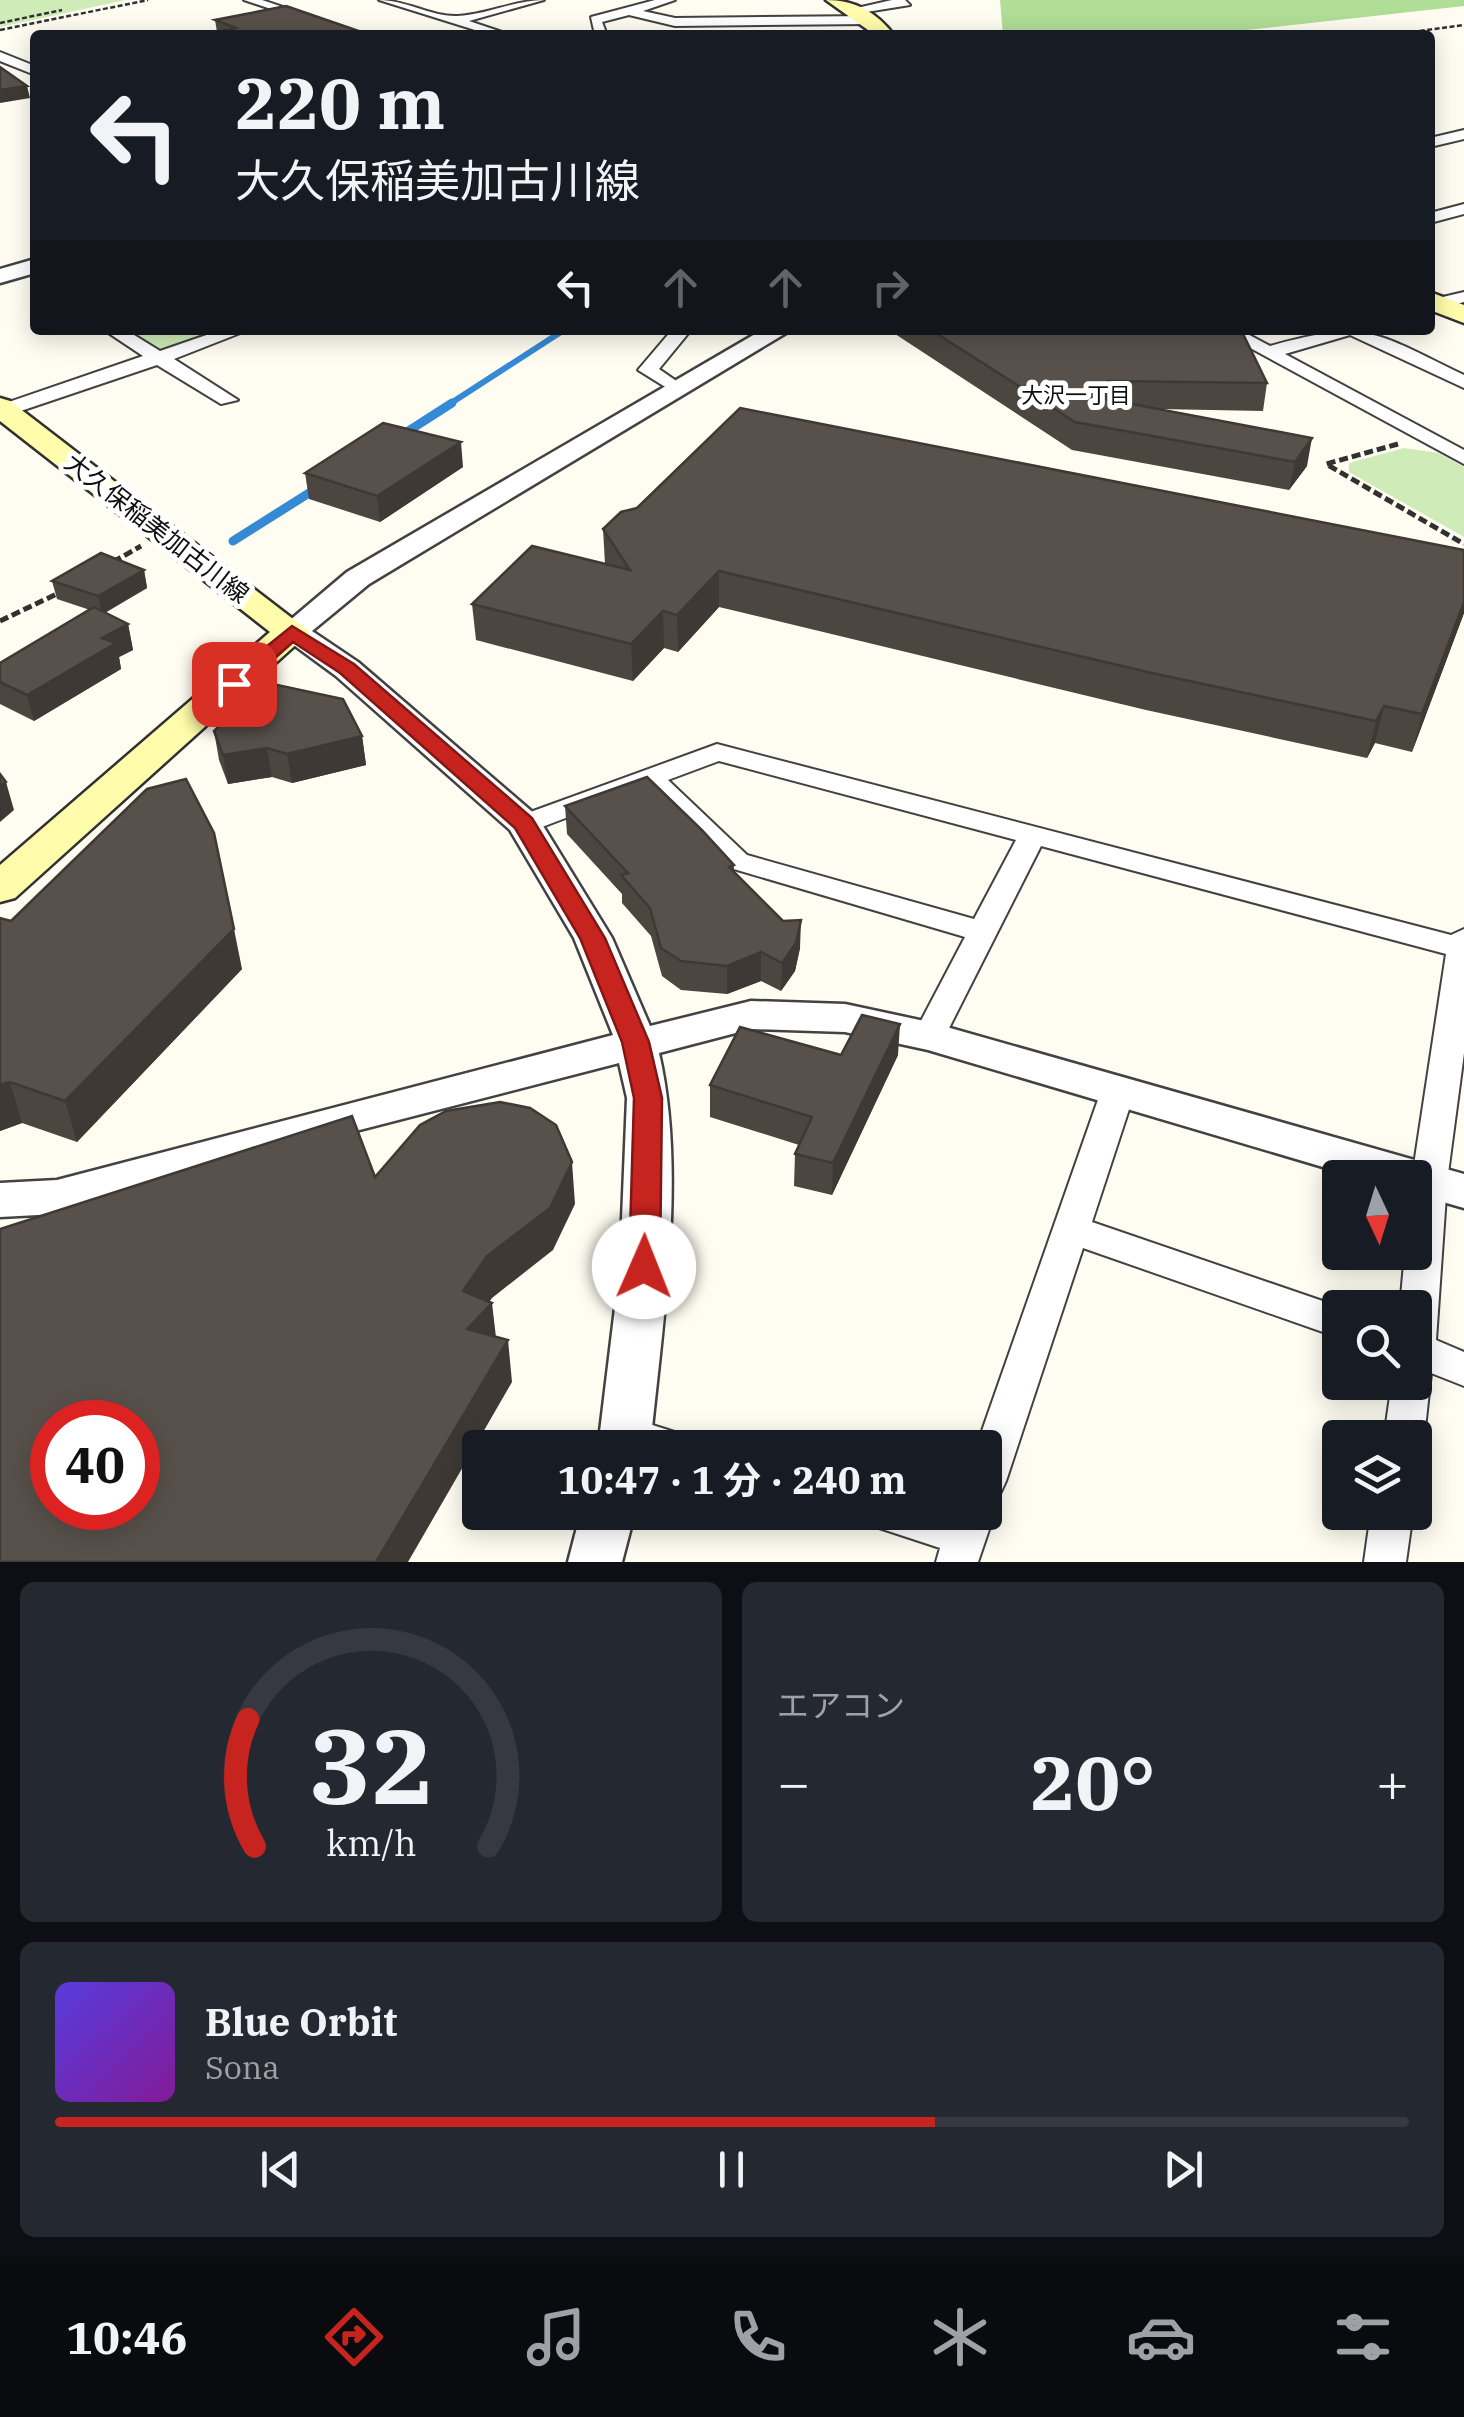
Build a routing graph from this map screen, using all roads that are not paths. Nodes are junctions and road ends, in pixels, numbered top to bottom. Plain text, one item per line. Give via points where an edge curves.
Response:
1 (250, 0) edge
2 (538, 0) edge
3 (669, 0) edge
4 (835, 0) edge
5 (898, 0) edge
6 (394, 1) edge
7 (630, 11) junction
8 (862, 15) junction
9 (456, 20) junction
10 (345, 30) edge
11 (489, 30) edge
12 (600, 30) edge
13 (879, 30) edge
14 (0, 56) edge
15 (30, 69) edge
16 (1464, 134) edge
17 (1435, 141) edge
18 (1435, 197) edge
19 (1464, 206) edge
20 (1435, 216) edge
21 (30, 267) edge
22 (0, 276) edge
23 (1441, 302) edge
24 (1464, 315) edge
25 (121, 335) edge
26 (224, 335) edge
27 (678, 335) edge
28 (771, 335) edge
29 (1236, 335) edge
30 (1331, 335) edge
31 (1361, 335) edge
32 (1268, 352) junction
33 (155, 358) junction
34 (1464, 382) edge
35 (675, 388) junction
36 (228, 400) dead end
37 (2, 410) edge
38 (1464, 458) edge
39 (292, 632) junction
40 (649, 777) junction
41 (524, 824) junction
42 (1032, 836) junction
43 (0, 888) edge
44 (983, 932) junction
45 (1462, 943) edge
46 (929, 1036) junction
47 (636, 1042) junction
48 (1118, 1094) junction
49 (1447, 1186) edge
50 (0, 1200) edge
51 (1071, 1229) junction
52 (1428, 1290) edge
53 (1322, 1316) edge
54 (1432, 1364) edge
55 (1464, 1370) edge
56 (640, 1430) edge
57 (1002, 1431) edge
58 (604, 1530) edge
59 (1389, 1530) edge
60 (596, 1562) edge
61 (1385, 1562) edge

1 - 10 street
2 - 9 street
3 - 7 street
4 - 8 main road
5 - 8 street via 904,5
6 - 9 street
7 - 8 street via 675,22
7 - 12 street via 595,20
8 - 13 main road
9 - 11 street
14 - 15 street
16 - 17 street
18 - 19 street
19 - 20 street
21 - 22 street
23 - 24 main road
25 - 33 street
26 - 33 street
27 - 35 street via 648,370
28 - 35 street
29 - 32 street
30 - 32 street
31 - 34 street
32 - 38 street
33 - 36 street
33 - 37 street
35 - 39 street via 358,578
37 - 39 main road, 大久保稲美加古川線
39 - 41 street via 347,669
39 - 43 main road
40 - 41 street
40 - 42 street via 717,752
40 - 44 street via 737,861
41 - 47 street via 593,938
42 - 44 street
42 - 45 street
44 - 46 street
45 - 49 street
46 - 47 street via 845,1018 752,1015
46 - 48 street
47 - 50 street via 57,1197
47 - 56 street via 648,1098
48 - 49 street
48 - 51 street
49 - 52 street
51 - 53 street
51 - 57 street
54 - 55 street
58 - 60 street
59 - 61 street

